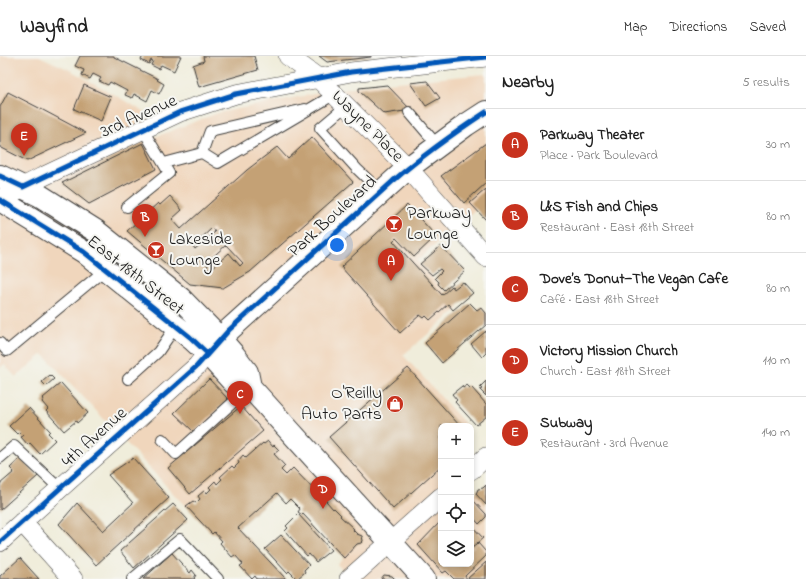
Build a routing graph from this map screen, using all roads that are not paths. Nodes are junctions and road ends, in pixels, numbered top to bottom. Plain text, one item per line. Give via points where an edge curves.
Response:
1 (288, 56) edge
2 (486, 57) edge
3 (318, 78) junction
4 (341, 100) junction
5 (315, 107) junction
6 (409, 112) dead end
7 (486, 112) edge
8 (143, 130) junction
9 (438, 146) junction
10 (202, 153) junction
11 (164, 163) junction
12 (408, 168) junction
13 (0, 176) edge
14 (22, 187) junction
15 (381, 192) junction
16 (0, 200) edge
17 (127, 207) dead end
18 (486, 257) edge
19 (106, 269) junction
20 (176, 326) junction
21 (0, 343) edge
22 (214, 346) junction
23 (128, 379) dead end
24 (250, 387) junction
25 (162, 439) dead end
26 (486, 457) edge
27 (0, 458) edge
28 (474, 467) edge
29 (59, 488) junction
30 (438, 500) edge
31 (22, 522) junction
32 (0, 542) edge
33 (391, 542) junction
34 (72, 579) edge
35 (132, 579) edge
36 (218, 579) edge
37 (349, 579) edge
38 (424, 579) edge

1 - 3 street, Wayne Place
2 - 3 street, 3rd Avenue
3 - 4 street, Wayne Place
3 - 8 street, 3rd Avenue via 236,94 180,112
4 - 5 lane
4 - 12 street, Wayne Place
4 - 15 lane via 320,128
5 - 10 lane via 218,163
5 - 10 lane via 210,131
6 - 9 lane
7 - 9 main road, Park Boulevard
8 - 11 lane
8 - 14 street, 3rd Avenue
9 - 12 main road, Park Boulevard
10 - 11 lane
11 - 17 lane via 169,173
12 - 15 main road, Park Boulevard
12 - 18 street, Wayne Place
13 - 14 main road, East 18th Street
14 - 16 street, 3rd Avenue
14 - 22 main road, East 18th Street via 96,231 180,298
15 - 22 main road, Park Boulevard
16 - 19 main road, East 18th Street via 84,252
19 - 20 main road, East 18th Street
19 - 21 lane via 7,351
20 - 22 main road, East 18th Street
20 - 23 lane via 158,352
22 - 24 main road, East 18th Street via 247,372
22 - 29 street, 4th Avenue via 197,366
24 - 25 lane via 176,454
24 - 33 main road, East 18th Street
26 - 28 street
27 - 29 lane via 14,446
29 - 31 street, 4th Avenue
30 - 33 street
31 - 32 street, 4th Avenue
31 - 34 street
33 - 37 street
33 - 38 main road, East 18th Street
35 - 36 lane via 180,539

